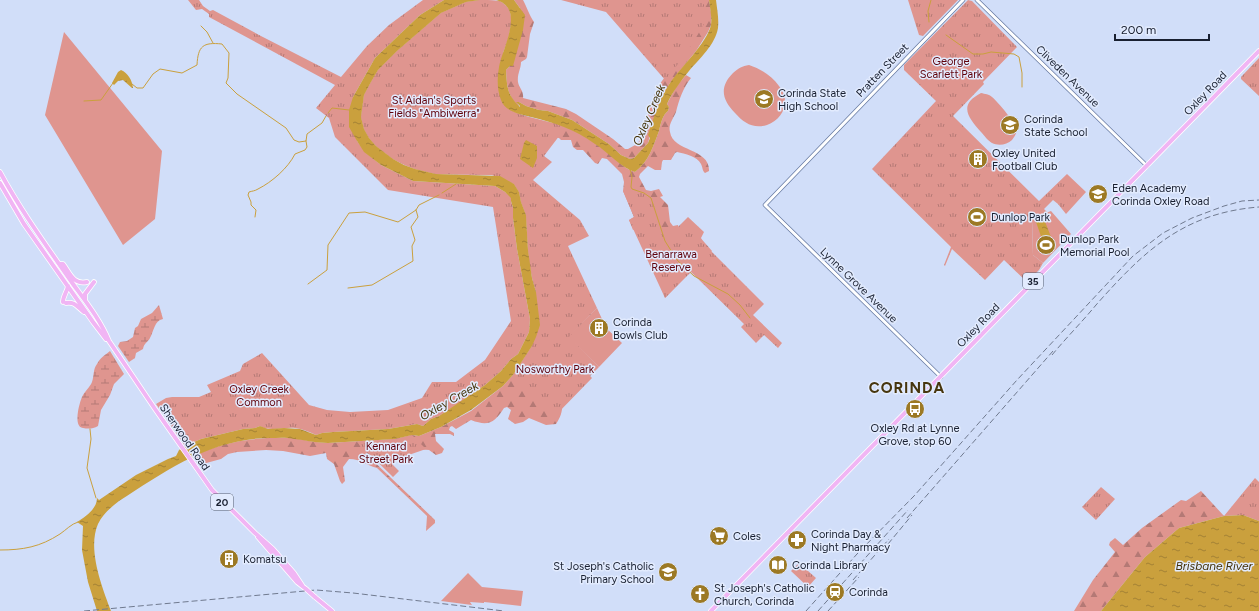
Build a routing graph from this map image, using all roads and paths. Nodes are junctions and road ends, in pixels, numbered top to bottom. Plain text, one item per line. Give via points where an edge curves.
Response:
1 (963, 0) edge
2 (977, 0) edge
3 (1259, 51) edge
4 (1147, 166) junction
5 (0, 172) edge
6 (0, 183) edge
7 (765, 204) joint
8 (59, 264) junction
9 (87, 282) dead end
10 (94, 282) dead end
11 (68, 286) junction
12 (86, 302) junction
13 (86, 313) junction
14 (109, 341) junction
15 (940, 377) junction
16 (332, 611) edge
17 (711, 611) edge

1 - 7 street, Pratten Street
2 - 4 street, Cliveden Avenue
3 - 4 main road, Oxley Road / 35
4 - 15 main road, Oxley Road / 35
5 - 8 main road, Sherwood Road / 20 via 19,206
6 - 11 main road, Sherwood Road / 20 via 24,224
7 - 15 street, Lynne Grove Avenue
8 - 9 main road via 63,264 74,280
8 - 12 main road, Sherwood Road / 20
10 - 12 main road via 85,294
11 - 13 main road, Sherwood Road / 20
11 - 13 main road via 64,302 76,304
12 - 14 main road, Sherwood Road / 20
13 - 14 main road, Sherwood Road / 20
14 - 16 main road, Sherwood Road / 20, bridge via 217,496 292,576
15 - 17 main road, Oxley Road / 35

